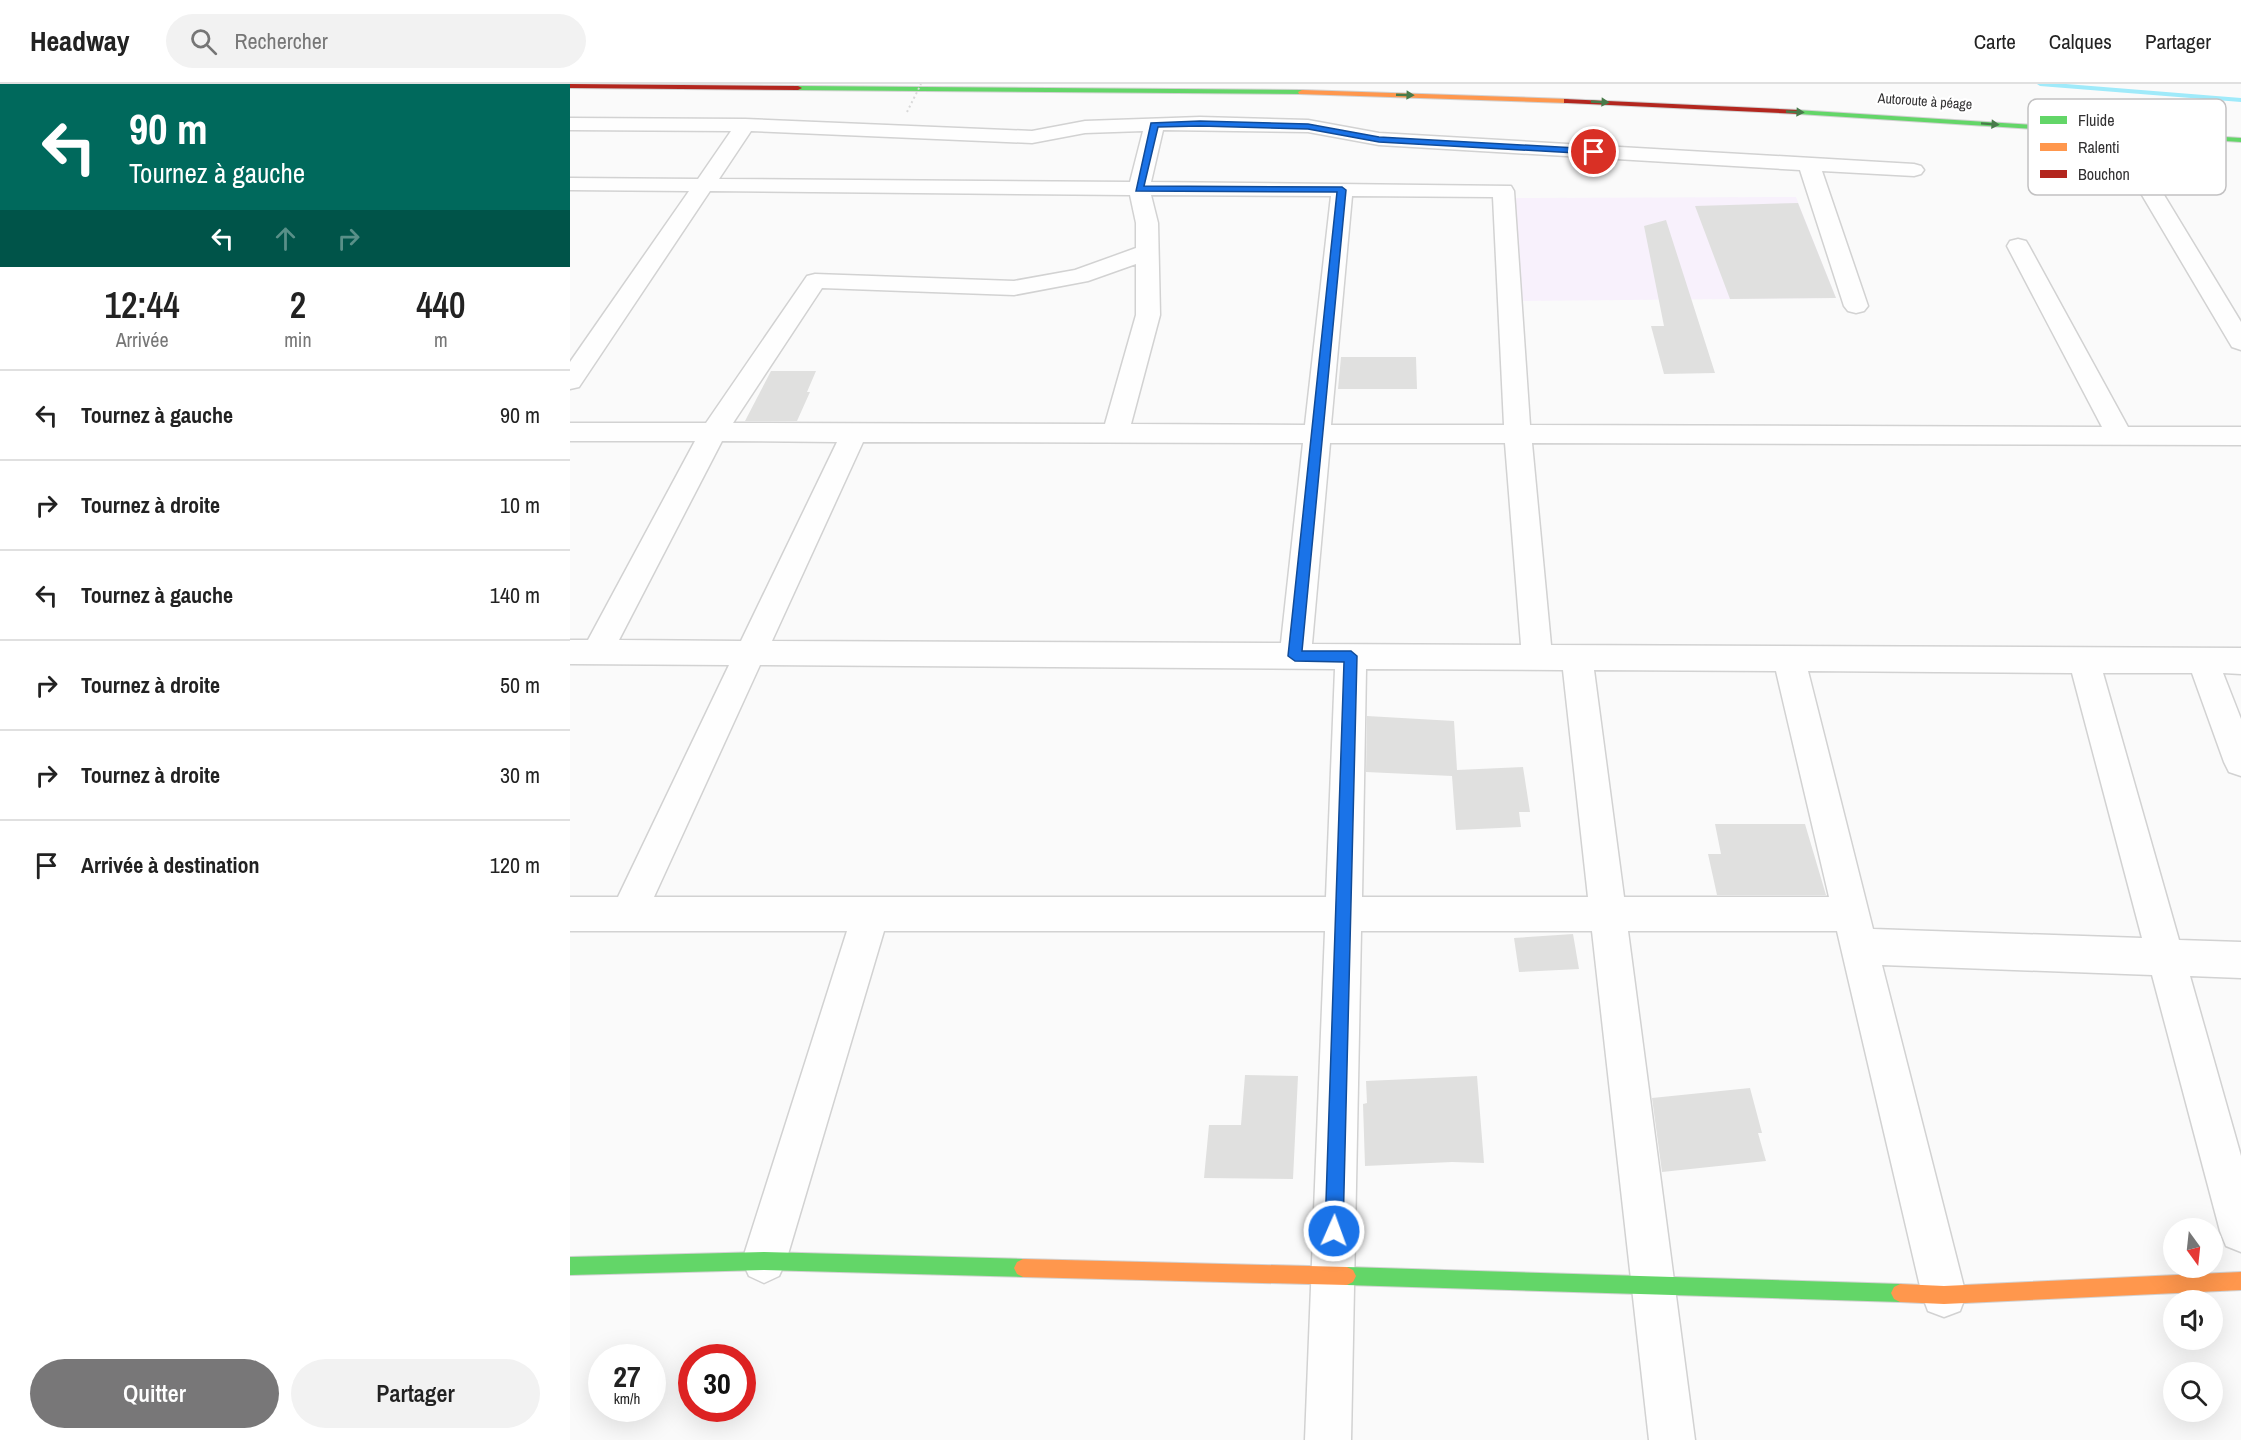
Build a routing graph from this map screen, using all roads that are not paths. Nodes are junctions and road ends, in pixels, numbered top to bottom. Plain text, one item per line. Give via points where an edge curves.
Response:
1 (570, 86) edge
2 (570, 123) edge
3 (745, 125) junction
4 (1154, 125) junction
5 (2028, 127) edge
6 (2226, 139) edge
7 (2241, 140) edge
8 (1809, 164) junction
9 (1914, 170) dead end
10 (570, 184) edge
11 (702, 186) junction
12 (1139, 189) junction
13 (1342, 190) junction
14 (2153, 195) edge
15 (2018, 246) dead end
16 (1147, 252) junction
17 (1856, 306) dead end
18 (2241, 342) edge
19 (570, 381) edge
20 (570, 432) edge
21 (713, 433) junction
22 (854, 433) junction
23 (1115, 434) junction
24 (1317, 434) junction
25 (1518, 435) junction
26 (2120, 436) junction
27 (2241, 436) edge
28 (583, 652) edge
29 (751, 652) junction
30 (1295, 656) junction
31 (1351, 656) junction
32 (1537, 657) junction
33 (1577, 658) junction
34 (1789, 659) junction
35 (2084, 660) junction
36 (2203, 661) junction
37 (2241, 661) edge
38 (2241, 762) edge
39 (570, 914) edge
40 (628, 914) junction
41 (871, 914) junction
42 (1344, 914) junction
43 (1608, 914) junction
44 (1855, 930) junction
45 (2166, 958) junction
46 (2241, 960) edge
47 (2241, 1231) edge
48 (764, 1261) junction
49 (570, 1266) edge
50 (1333, 1276) junction
51 (2241, 1281) edge
52 (1653, 1284) junction
53 (1944, 1295) junction
54 (1328, 1440) edge
55 (1672, 1440) edge

1 -> 5 main road via 1288,91 1719,107
2 - 3 street
3 - 4 street via 1032,136 1085,127
3 - 11 street
4 - 8 street via 1308,126 1379,139
4 - 12 street
6 -> 7 main road
8 - 9 street
8 - 17 street
10 - 11 street
11 - 12 street
11 - 19 street
12 - 13 street
12 - 16 street via 1147,223
13 - 24 street
13 - 25 street via 1503,191
14 - 18 street
15 - 26 street
16 - 21 street via 1080,276 1014,288 815,282
16 - 23 street via 1148,315
20 - 21 street
21 - 22 street
21 - 28 street
22 - 23 street
22 - 29 street
23 - 24 street
24 - 25 street
24 - 30 street
25 - 26 street
25 - 32 street
26 - 27 street
28 - 29 street
29 - 30 street
29 - 40 street
30 - 31 street
31 - 32 street
31 - 42 street
32 - 33 street
33 - 34 street
33 - 43 street
34 - 35 street
34 - 44 street
35 - 36 street
35 - 45 street
36 - 37 street
36 - 38 street
39 - 40 street
40 - 41 street
41 - 42 street
41 - 48 street
42 - 43 street
42 - 50 street
43 - 44 street
43 - 52 street
44 - 45 street
44 - 53 street
45 - 46 street
45 - 47 street
48 - 49 main road
48 - 50 main road
50 - 52 main road
50 - 54 street
51 - 53 main road
52 - 53 main road
52 - 55 street

